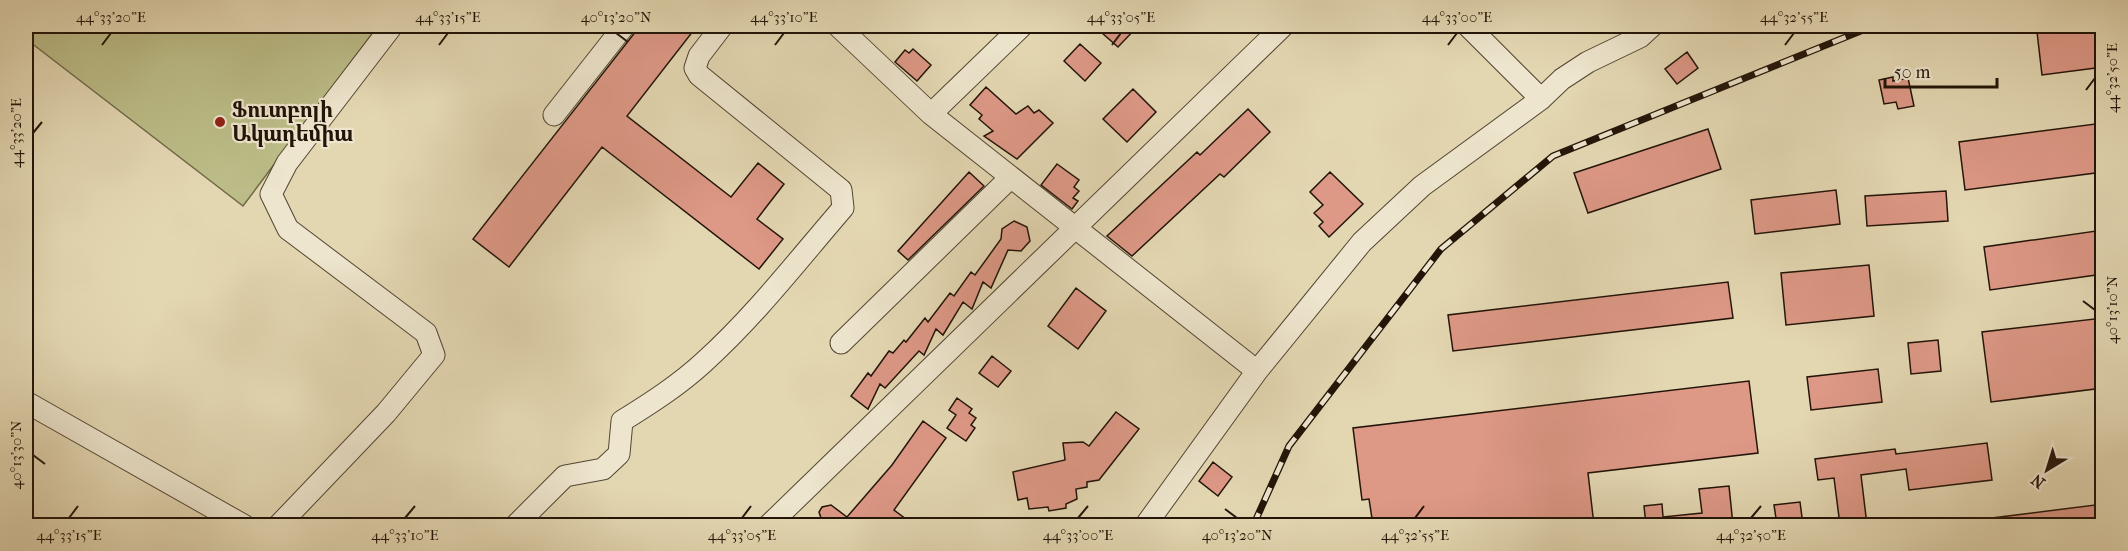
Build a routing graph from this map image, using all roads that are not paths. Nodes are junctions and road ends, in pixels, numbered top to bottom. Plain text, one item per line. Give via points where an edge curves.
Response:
1 (392, 26) edge
2 (624, 26) edge
3 (722, 26) edge
4 (837, 26) edge
5 (1022, 26) edge
6 (1282, 26) edge
7 (1468, 26) edge
8 (1652, 26) edge
9 (1541, 99) junction
10 (931, 114) junction
11 (554, 115) dead end
12 (1010, 178) junction
13 (1075, 227) junction
14 (841, 344) dead end
15 (1257, 371) junction
16 (26, 402) edge
17 (245, 525) edge
18 (278, 525) edge
19 (515, 525) edge
20 (768, 525) edge
21 (1145, 525) edge

1 - 18 street via 287,163 271,194 288,229 426,333 434,355 386,413
2 - 11 street
3 - 19 street via 699,56 695,68 699,75 841,190 843,208 705,362 667,393 622,421 619,454 603,469 565,476
4 - 10 street
5 - 10 street
6 - 13 street
7 - 9 street
8 - 9 street via 1640,37 1562,79
9 - 15 street via 1422,186 1362,242
10 - 12 street
12 - 13 street
12 - 14 street
13 - 15 street
13 - 20 street
15 - 21 street
16 - 17 street

